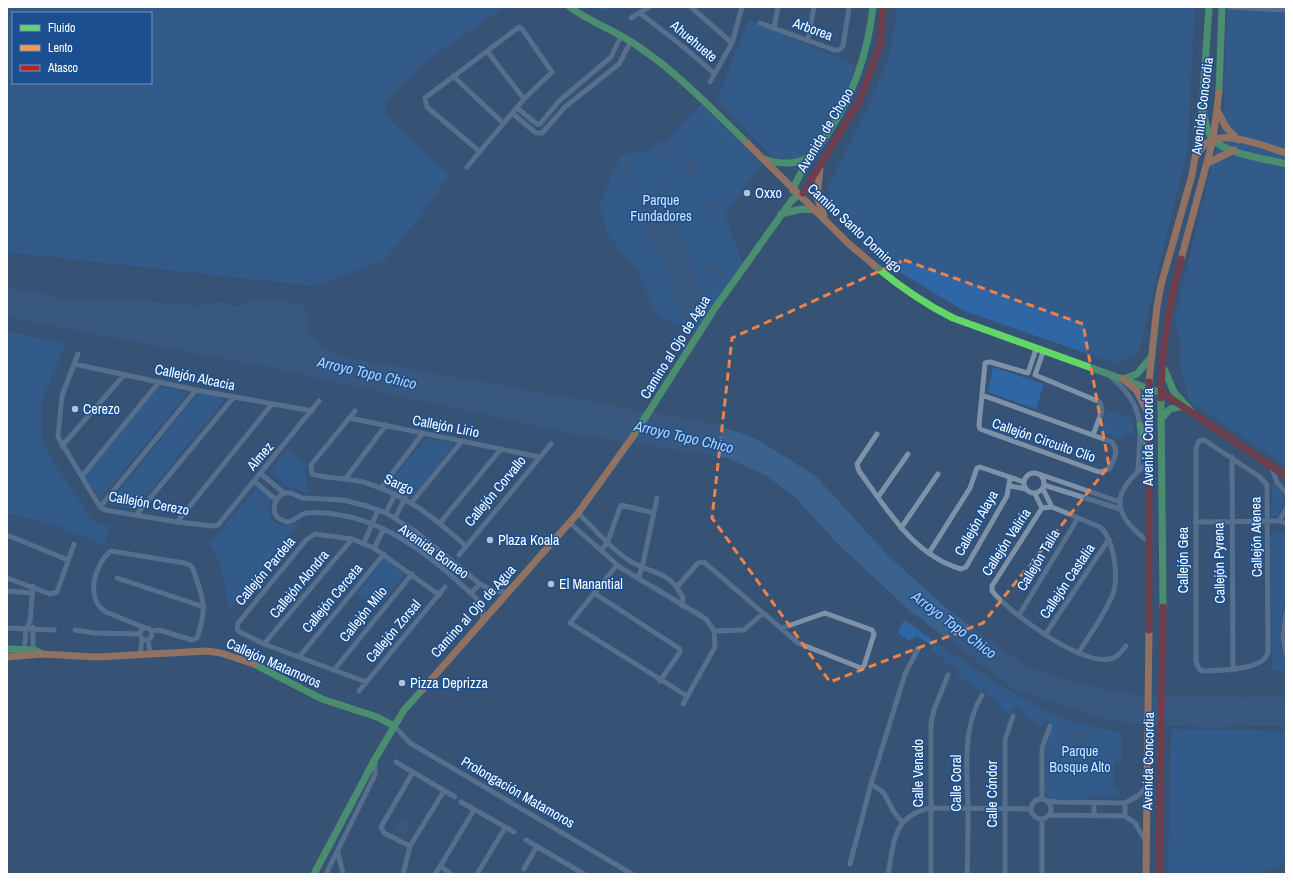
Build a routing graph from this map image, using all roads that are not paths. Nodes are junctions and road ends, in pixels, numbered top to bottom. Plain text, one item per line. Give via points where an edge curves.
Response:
1 (570, 7) edge
2 (649, 7) edge
3 (691, 7) edge
4 (742, 7) edge
5 (778, 7) edge
6 (814, 7) edge
7 (849, 7) edge
8 (873, 7) edge
9 (883, 7) edge
10 (1209, 7) edge
11 (1222, 7) edge
12 (1229, 7) edge
13 (1286, 10) edge
14 (640, 13) junction
15 (631, 18) dead end
16 (760, 23) dead end
17 (774, 28) junction
18 (621, 36) junction
19 (808, 40) junction
20 (631, 41) junction
21 (732, 42) junction
22 (487, 51) junction
23 (714, 73) junction
24 (453, 76) junction
25 (710, 82) dead end
26 (524, 99) junction
27 (517, 108) junction
28 (1217, 110) junction
29 (512, 113) junction
30 (1204, 113) junction
31 (503, 123) junction
32 (1213, 140) junction
33 (1238, 140) junction
34 (1234, 150) junction
35 (479, 151) junction
36 (817, 152) junction
37 (1286, 153) edge
38 (759, 156) junction
39 (1196, 156) junction
40 (821, 164) junction
41 (1208, 164) junction
42 (1286, 164) edge
43 (467, 167) dead end
44 (793, 188) junction
45 (801, 196) junction
46 (792, 200) junction
47 (815, 210) junction
48 (781, 214) junction
49 (827, 222) junction
50 (1154, 343) junction
51 (1039, 351) junction
52 (78, 354) dead end
53 (1153, 356) junction
54 (1162, 358) junction
55 (74, 364) junction
56 (125, 374) junction
57 (1107, 374) junction
58 (1123, 379) junction
59 (159, 382) junction
60 (196, 390) junction
61 (1155, 390) junction
62 (982, 395) junction
63 (234, 397) junction
64 (319, 401) dead end
65 (272, 404) junction
66 (1183, 406) junction
67 (1191, 410) junction
68 (312, 411) junction
69 (355, 411) dead end
70 (349, 418) junction
71 (1149, 418) junction
72 (1161, 420) junction
73 (386, 425) junction
74 (1140, 425) junction
75 (423, 433) junction
76 (877, 434) dead end
77 (1094, 435) junction
78 (1161, 438) junction
79 (462, 441) junction
80 (551, 444) dead end
81 (62, 446) junction
82 (1196, 448) joint
83 (501, 449) junction
84 (1149, 450) junction
85 (908, 454) dead end
86 (539, 457) junction
87 (1232, 457) junction
88 (1149, 462) junction
89 (1271, 466) junction
90 (1138, 471) junction
91 (261, 474) junction
92 (938, 474) dead end
93 (1039, 474) junction
94 (82, 476) junction
95 (1286, 476) edge
96 (346, 478) junction
97 (1010, 478) junction
98 (254, 481) junction
99 (1024, 482) junction
100 (1010, 486) junction
101 (1043, 487) junction
102 (381, 488) junction
103 (1026, 489) junction
104 (1083, 490) junction
105 (284, 493) junction
106 (1286, 493) edge
107 (395, 494) junction
108 (1035, 494) junction
109 (1081, 496) junction
110 (878, 497) junction
111 (405, 498) junction
112 (657, 498) dead end
113 (276, 500) junction
114 (412, 502) junction
115 (1120, 502) junction
116 (100, 507) junction
117 (1052, 507) junction
118 (1042, 508) junction
119 (1120, 509) junction
120 (1286, 509) edge
121 (378, 510) junction
122 (654, 512) junction
123 (386, 513) junction
124 (578, 513) junction
125 (136, 516) junction
126 (395, 518) junction
127 (1078, 518) junction
128 (1267, 521) junction
129 (1279, 521) junction
130 (177, 522) junction
131 (1195, 522) junction
132 (1231, 522) junction
133 (440, 523) junction
134 (570, 523) junction
135 (1286, 523) edge
136 (371, 524) junction
137 (218, 525) joint
138 (901, 528) junction
139 (384, 530) junction
140 (7, 536) edge
141 (352, 539) junction
142 (1109, 540) junction
143 (608, 541) junction
144 (364, 543) junction
145 (1150, 543) junction
146 (74, 544) dead end
147 (466, 546) junction
148 (374, 548) junction
149 (601, 551) junction
150 (929, 553) junction
151 (384, 554) junction
152 (459, 555) dead end
153 (68, 560) junction
154 (617, 565) junction
155 (642, 568) junction
156 (412, 574) junction
157 (7, 578) edge
158 (117, 578) dead end
159 (638, 578) junction
160 (480, 584) junction
161 (33, 586) junction
162 (446, 587) dead end
163 (677, 587) junction
164 (7, 591) edge
165 (508, 592) junction
166 (32, 593) junction
167 (471, 593) junction
168 (594, 593) junction
169 (438, 595) junction
170 (682, 606) junction
171 (204, 607) junction
172 (763, 613) junction
173 (1286, 613) edge
174 (1019, 615) junction
175 (30, 621) junction
176 (482, 623) junction
177 (7, 628) edge
178 (145, 628) junction
179 (782, 628) junction
180 (26, 629) junction
181 (35, 629) junction
182 (54, 630) dead end
183 (75, 630) dead end
184 (151, 631) junction
185 (714, 631) junction
186 (1045, 635) junction
187 (144, 638) junction
188 (264, 644) junction
189 (1126, 646) dead end
190 (7, 649) edge
191 (918, 649) dead end
192 (1079, 652) junction
193 (24, 653) junction
194 (33, 653) junction
195 (150, 654) junction
196 (1286, 654) edge
197 (140, 655) junction
198 (7, 657) edge
199 (299, 657) junction
200 (1233, 669) junction
201 (334, 670) junction
202 (948, 675) dead end
203 (660, 681) junction
204 (366, 682) junction
205 (359, 691) dead end
206 (982, 695) dead end
207 (687, 696) junction
208 (683, 704) dead end
209 (1013, 716) dead end
210 (394, 726) junction
211 (1050, 726) dead end
212 (375, 759) junction
213 (396, 762) dead end
214 (413, 772) junction
215 (870, 784) junction
216 (1148, 785) junction
217 (444, 790) junction
218 (455, 797) dead end
219 (1042, 798) junction
220 (1048, 801) junction
221 (461, 802) dead end
222 (1094, 803) junction
223 (1125, 803) junction
224 (930, 808) junction
225 (968, 809) junction
226 (1004, 809) junction
227 (1031, 809) junction
228 (474, 810) junction
229 (1094, 815) junction
230 (1049, 816) junction
231 (1125, 816) junction
232 (1042, 819) junction
233 (902, 822) junction
234 (505, 828) junction
235 (514, 832) dead end
236 (526, 840) dead end
237 (1147, 844) junction
238 (410, 846) junction
239 (537, 846) junction
240 (338, 851) junction
241 (850, 864) dead end
242 (440, 866) junction
243 (524, 869) dead end
244 (436, 873) edge
245 (314, 874) edge
246 (326, 874) edge
247 (343, 874) edge
248 (403, 874) edge
249 (451, 874) edge
250 (476, 874) edge
251 (584, 874) edge
252 (632, 874) edge
253 (888, 874) edge
254 (931, 874) edge
255 (968, 874) edge
256 (1005, 874) edge
257 (1042, 874) edge
258 (1146, 874) edge
259 (1159, 874) edge

1 - 18 street, Camino Santo Domingo via 588,20
2 - 14 street
3 - 21 street
4 - 21 street
5 - 17 street
6 - 19 street
7 - 19 street, Arborea via 841,49 834,50
8 - 36 street, Avenida de Chopo via 868,42 856,80 842,111
9 - 40 street, Avenida de Chopo via 880,45 867,82 852,113
10 - 30 street, Avenida Concordia
11 - 28 street, Avenida Concordia
12 - 13 street
14 - 15 street
14 - 23 street, Ahuehuete
16 - 17 street, Arborea
17 - 19 street, Arborea
18 - 20 street, Camino Santo Domingo
18 - 27 street via 611,57 559,101 540,124
20 - 29 street via 619,64 565,107 542,133 536,133
20 - 38 street, Camino Santo Domingo via 665,68
21 - 23 street
22 - 24 street
22 - 26 street
22 - 26 street via 516,28 522,29 552,72
23 - 25 street
24 - 31 street
24 - 35 street via 425,98 425,104
26 - 27 street
27 - 29 street
28 - 32 street, Avenida Concordia
28 - 33 street via 1226,127
29 - 31 street
30 - 32 street
30 - 39 street, Avenida Concordia
31 - 35 street
32 - 33 street
32 - 34 street
32 - 39 street via 1201,148
32 - 41 street, Avenida Concordia
33 - 37 street
34 - 41 street
34 - 42 street
35 - 43 street
36 - 38 street via 792,164 777,163
36 - 44 street, Avenida de Chopo
38 - 44 street, Camino Santo Domingo
39 - 50 street, Avenida Concordia via 1161,285
40 - 45 street, Avenida de Chopo
40 - 49 street via 817,197
41 - 54 street, Avenida Concordia via 1174,283
44 - 45 street, Camino Santo Domingo
44 - 46 street
45 - 46 street, Camino al Ojo de Agua
45 - 47 street, Camino Santo Domingo
46 - 48 street, Camino al Ojo de Agua
47 - 48 street via 801,209
47 - 49 street, Camino Santo Domingo
48 - 124 street, Camino al Ojo de Agua via 715,308 650,412
49 - 51 street, Camino Santo Domingo via 870,263 931,307 972,326
50 - 53 street, Avenida Concordia
50 - 61 street
51 - 57 street, Camino Santo Domingo
51 - 62 street, Callejón Circuito Clío via 1028,373 990,362 985,363
51 - 77 street, Callejón Circuito Clío via 1035,375 1100,402 1102,411
52 - 55 street, Callejón Cerezo
53 - 58 street via 1139,373
53 - 61 street, Avenida Concordia
54 - 61 street, Avenida Concordia
54 - 67 street via 1172,390
55 - 56 street, Callejón Alcacia
55 - 81 street, Callejón Cerezo via 62,396 57,432
56 - 59 street, Callejón Alcacia
56 - 81 street
57 - 58 street, Camino Santo Domingo
57 - 74 street via 1123,387 1133,400
58 - 61 street, Camino Santo Domingo
58 - 71 street via 1140,394
59 - 60 street, Callejón Alcacia
59 - 94 street
60 - 63 street, Callejón Alcacia
60 - 116 street
61 - 66 street, Camino Santo Domingo
61 - 71 street, Avenida Concordia
61 - 72 street, Avenida Concordia
61 - 78 street via 1157,429
62 - 77 street, Callejón Circuito Clío
62 - 77 street, Callejón Circuito Clío via 979,425 982,431 1096,471 1106,471 1115,458 1115,446 1112,442
63 - 65 street, Callejón Alcacia
63 - 125 street
64 - 68 street, Almez
65 - 68 street, Callejón Alcacia
65 - 130 street
66 - 67 street, Camino Santo Domingo
66 - 72 street via 1170,408
67 - 89 street, Camino Santo Domingo
68 - 91 street, Almez
69 - 70 street
70 - 73 street, Callejón Lirio
70 - 96 street, Sargo via 311,465 311,472 315,476
71 - 84 street, Avenida Concordia
72 - 78 street, Avenida Concordia
73 - 75 street, Callejón Lirio
73 - 96 street
74 - 84 street
74 - 90 street
75 - 79 street, Callejón Lirio
75 - 102 street
76 - 110 street via 857,466
78 - 259 street, Avenida Concordia via 1162,736
79 - 83 street, Callejón Lirio
79 - 114 street
80 - 86 street, Callejón Corvallo
81 - 94 street, Callejón Cerezo
82 - 87 street, Callejón Atenea via 1199,441 1204,440
82 - 131 street, Callejón Gea
83 - 86 street, Callejón Lirio
83 - 133 street
84 - 88 street, Avenida Concordia
85 - 110 street
86 - 147 street, Callejón Corvallo
87 - 128 street, Callejón Atenea via 1266,482
87 - 132 street, Callejón Pyrena
88 - 90 street
88 - 145 street, Avenida Concordia
89 - 95 street, Camino Santo Domingo
89 - 106 street via 1277,482
90 - 115 street via 1125,486
91 - 98 street, Almez
91 - 105 street
92 - 138 street
93 - 99 street via 1030,474
93 - 101 street via 1044,480
93 - 104 street
94 - 116 street, Callejón Cerezo
96 - 102 street, Sargo
97 - 99 street, Callejón Alaya
97 - 100 street, Callejón Alaya
97 - 150 street via 977,468 970,488
98 - 113 street
98 - 137 street, Almez
99 - 103 street
100 - 103 street
100 - 150 street, Callejón Alaya via 1007,496 966,566 961,570
101 - 108 street
101 - 109 street
101 - 117 street
102 - 107 street, Sargo
103 - 108 street
104 - 109 street
104 - 115 street
105 - 113 street
105 - 121 street, Avenida Borneo via 302,498 343,500
107 - 111 street, Sargo
107 - 123 street
108 - 118 street
109 - 119 street
110 - 138 street
111 - 114 street, Sargo
111 - 126 street
112 - 122 street
113 - 136 street, Avenida Borneo via 274,511 277,517 284,521 292,521 307,513 318,513 347,516
114 - 133 street, Sargo
115 - 119 street
116 - 125 street, Callejón Cerezo
117 - 118 street
117 - 127 street
118 - 174 street, Callejón Valiria via 991,589
119 - 145 street via 1129,526
120 - 129 street
121 - 123 street, Avenida Borneo
121 - 136 street
122 - 143 street via 621,505
122 - 155 street
123 - 126 street, Avenida Borneo
124 - 134 street, Camino al Ojo de Agua
124 - 143 street
125 - 130 street, Callejón Cerezo
126 - 160 street, Avenida Borneo
127 - 142 street via 1100,527
127 - 174 street, Callejón Talía
128 - 129 street
128 - 132 street
128 - 200 street, Callejón Atenea via 1267,656 1254,664
129 - 135 street
130 - 137 street, Callejón Cerezo
131 - 132 street
131 - 200 street, Callejón Gea via 1196,662 1200,670
132 - 200 street, Callejón Pyrena
133 - 147 street, Sargo
134 - 149 street
134 - 165 street, Camino al Ojo de Agua
136 - 139 street, Avenida Borneo
136 - 144 street
138 - 150 street
139 - 148 street
139 - 167 street, Avenida Borneo via 404,540
140 - 153 street
141 - 144 street, Callejón Pardela
141 - 188 street, Callejón Alondra
141 - 188 street, Callejón Pardela via 318,533 303,544 238,623 237,629 240,632
142 - 186 street, Callejón Castalia
142 - 192 street via 1113,551 1114,589
143 - 149 street
143 - 155 street via 622,555
144 - 148 street, Callejón Pardela
145 - 216 street, Avenida Concordia
146 - 153 street
147 - 152 street, Callejón Corvallo
148 - 151 street, Callejón Pardela
149 - 154 street
151 - 156 street, Callejón Pardela
151 - 199 street, Callejón Cerceta
153 - 161 street via 57,592 50,594
154 - 159 street
154 - 168 street
155 - 159 street
155 - 163 street via 668,577
156 - 169 street, Callejón Pardela
156 - 201 street, Callejón Milo
157 - 161 street
158 - 171 street
159 - 170 street
160 - 165 street, Avenida Borneo via 493,591
160 - 167 street
161 - 166 street
162 - 169 street, Callejón Zorsal
163 - 170 street via 683,598
163 - 172 street via 698,563 704,562
164 - 166 street
165 - 176 street, Camino al Ojo de Agua
166 - 175 street
167 - 176 street, Avenida Borneo via 482,608
168 - 203 street via 680,649
168 - 203 street via 570,622 571,625
169 - 204 street, Callejón Zorsal
170 - 185 street via 706,619
171 - 178 street via 190,565 111,551 97,573 95,601 106,612
171 - 184 street via 203,620 196,639 159,630
172 - 179 street
172 - 185 street via 744,630
173 - 196 street via 1283,637
174 - 186 street
175 - 180 street
175 - 181 street
176 - 210 street, Camino al Ojo de Agua via 414,697
177 - 180 street
178 - 184 street
178 - 187 street via 142,630
179 - 179 street via 826,613 872,630 874,634 864,666 861,668 802,646
180 - 181 street
180 - 193 street
181 - 182 street
181 - 194 street
183 - 187 street
184 - 187 street via 151,636
185 - 207 street via 715,647
186 - 192 street
187 - 195 street
187 - 197 street
188 - 199 street, Callejón Pardela
189 - 192 street via 1117,656 1103,660
190 - 193 street, Callejón Matamoros
191 - 215 street via 905,674
193 - 194 street, Callejón Matamoros
193 - 198 street, Callejón Matamoros
194 - 197 street, Callejón Matamoros via 87,657
195 - 197 street, Callejón Matamoros
195 - 210 street, Callejón Matamoros via 208,651 227,654 287,680 322,699 373,715
199 - 201 street, Callejón Pardela
201 - 204 street, Callejón Pardela
202 - 224 street, Calle Venado via 931,723
203 - 207 street
204 - 205 street, Callejón Zorsal
206 - 225 street, Calle Coral via 975,707 967,752
207 - 208 street
209 - 226 street, Calle Cóndor via 1005,740
210 - 212 street, Camino al Ojo de Agua
210 - 252 street, Prolongación Matamoros via 410,743
211 - 219 street via 1042,748
212 - 240 street via 375,775
212 - 245 street, Camino al Ojo de Agua
213 - 214 street
214 - 217 street
214 - 238 street via 381,828 384,833
215 - 233 street via 883,792
215 - 241 street
216 - 223 street via 1138,796
216 - 237 street, Avenida Concordia
217 - 218 street
217 - 238 street
219 - 220 street
219 - 227 street via 1036,800
220 - 222 street
220 - 230 street via 1052,810
221 - 228 street
222 - 223 street
222 - 229 street
223 - 231 street
224 - 225 street
224 - 233 street via 919,811
224 - 254 street, Calle Venado
225 - 226 street
225 - 255 street, Calle Coral
226 - 227 street
226 - 256 street, Calle Cóndor
227 - 232 street via 1034,816
228 - 234 street
228 - 242 street
229 - 230 street
229 - 231 street
230 - 232 street
231 - 237 street via 1140,829
232 - 257 street
233 - 253 street via 893,846
234 - 235 street
234 - 250 street
236 - 239 street
237 - 258 street, Avenida Concordia
238 - 248 street
239 - 243 street
239 - 251 street
240 - 246 street
240 - 247 street
242 - 244 street
242 - 249 street

